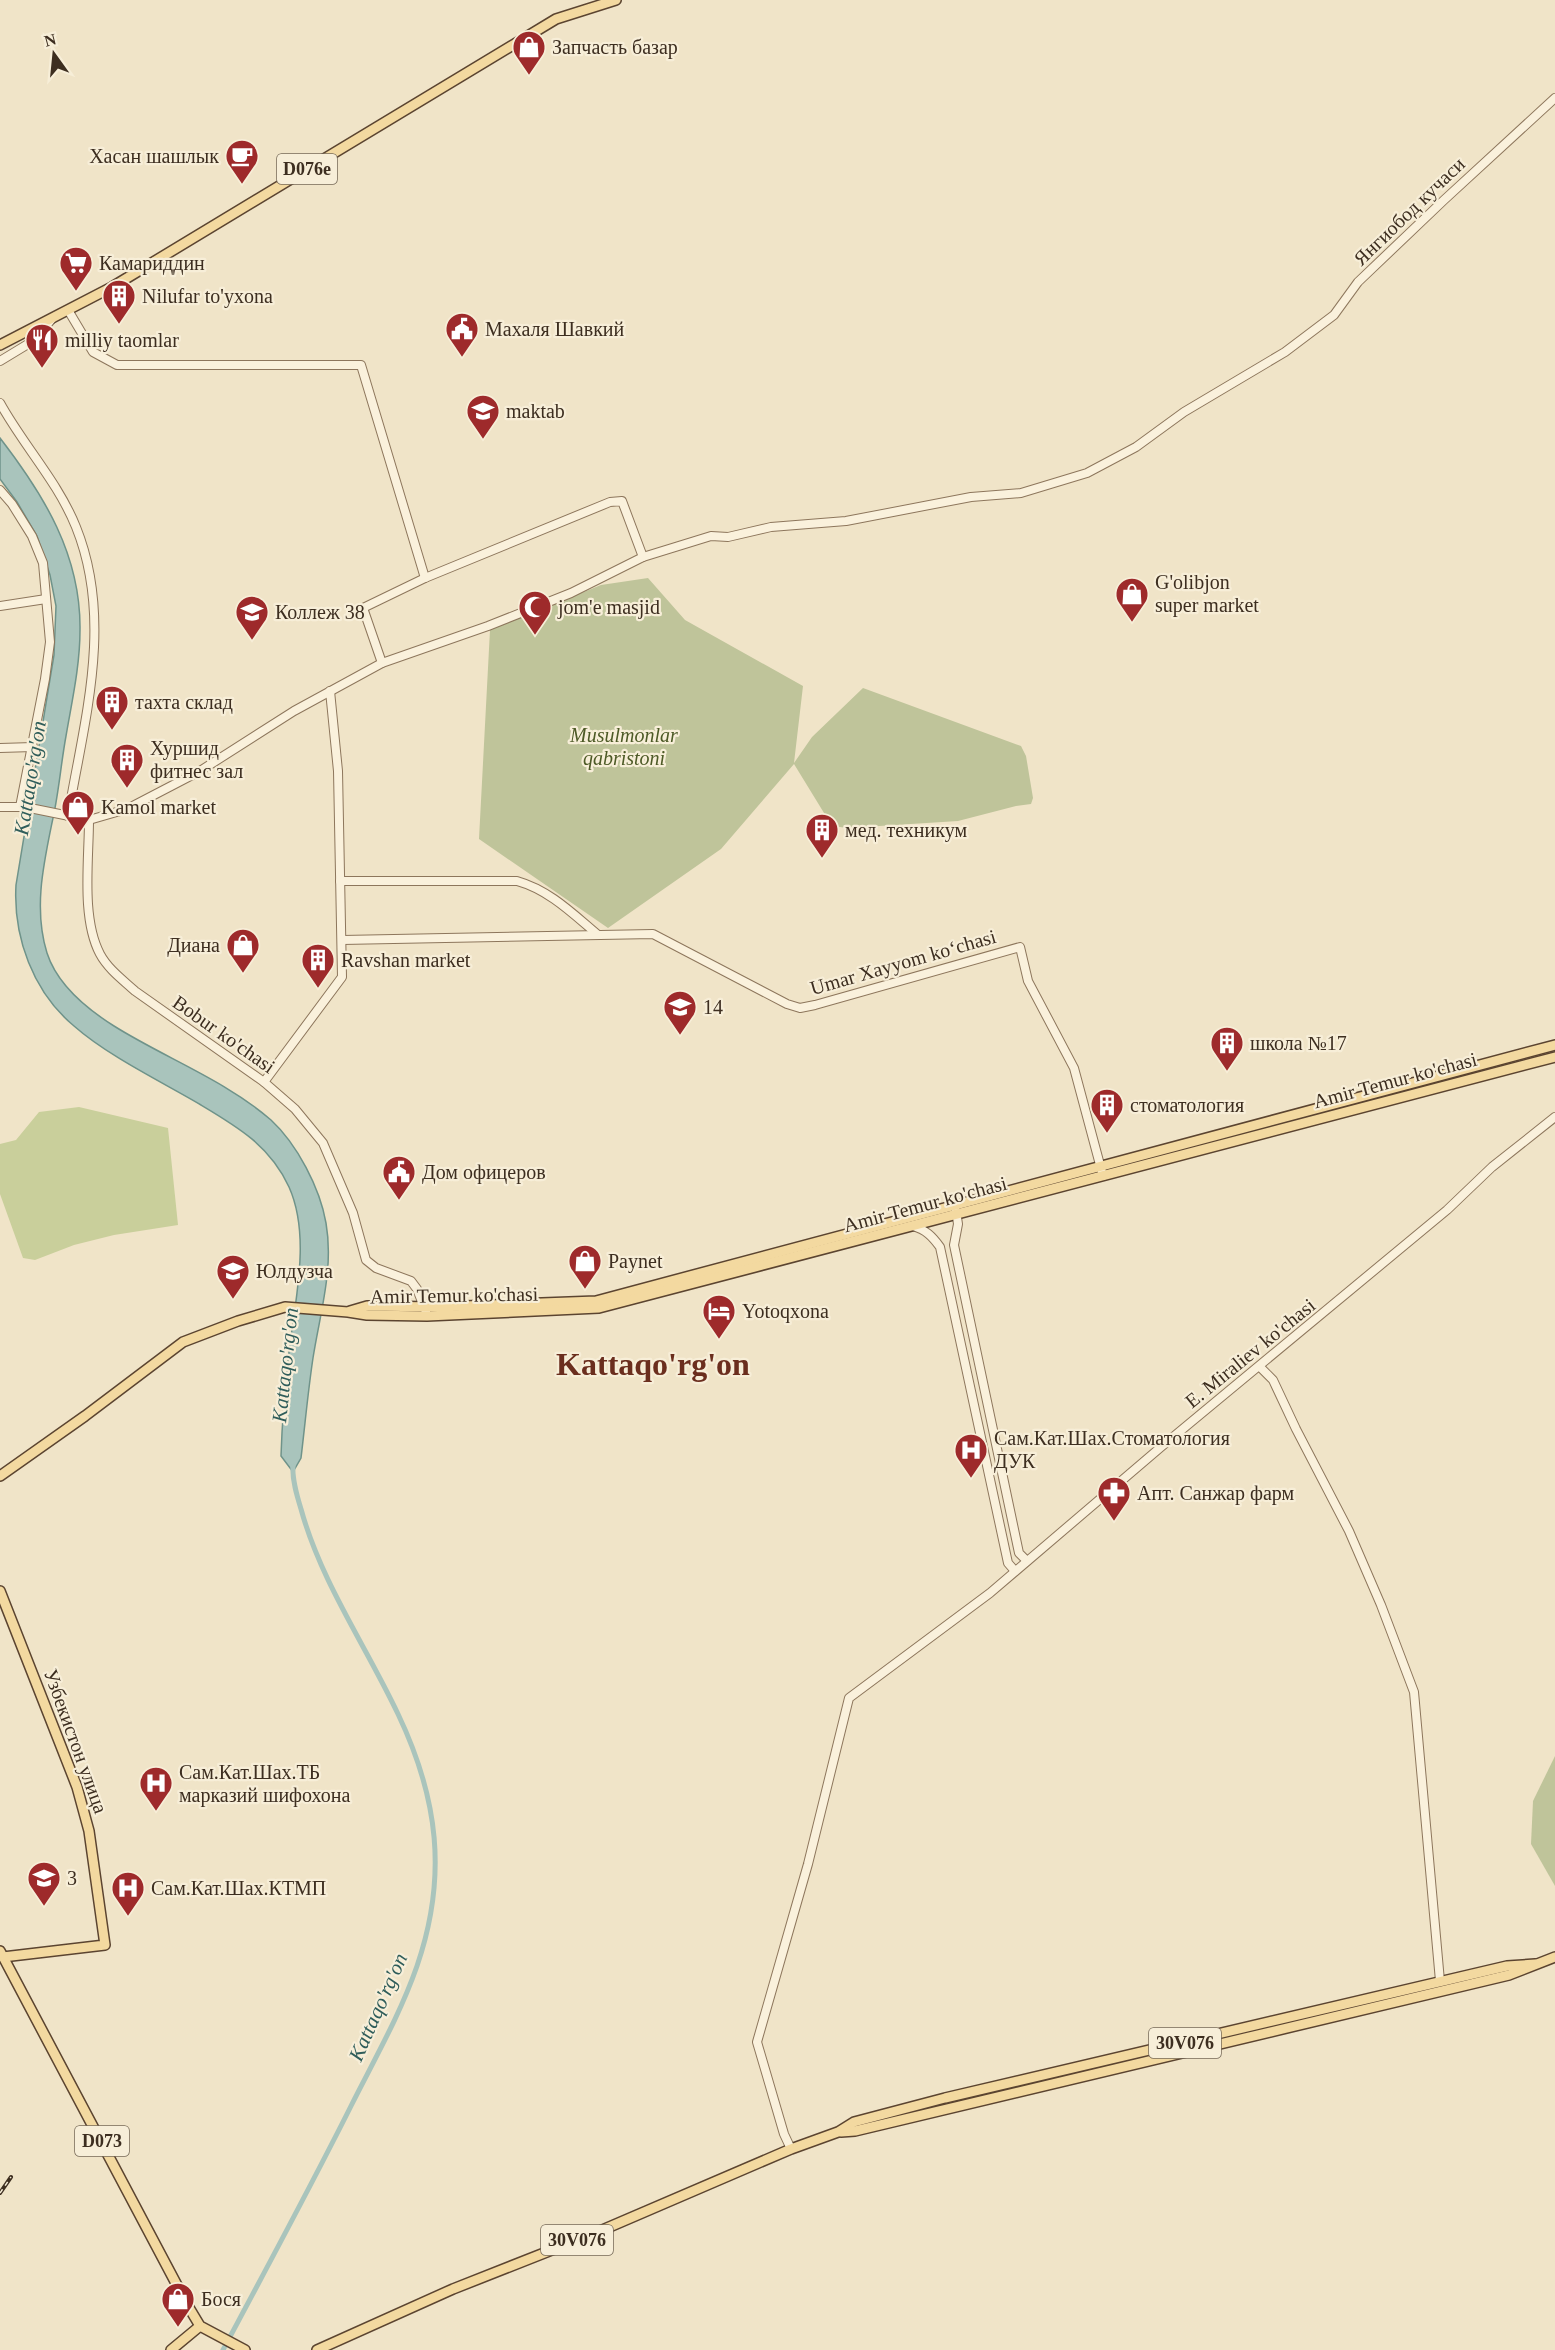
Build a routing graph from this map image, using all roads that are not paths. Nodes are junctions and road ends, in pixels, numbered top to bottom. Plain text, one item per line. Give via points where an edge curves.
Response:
1 (616, 0) edge
2 (1555, 98) edge
3 (68, 310) junction
4 (54, 317) junction
5 (0, 345) edge
6 (0, 361) edge
7 (0, 402) edge
8 (0, 490) edge
9 (643, 557) junction
10 (425, 578) junction
11 (46, 599) junction
12 (0, 606) edge
13 (382, 663) junction
14 (330, 691) junction
15 (33, 747) junction
16 (0, 748) edge
17 (0, 807) edge
18 (23, 807) junction
19 (64, 815) junction
20 (89, 820) junction
21 (340, 881) junction
22 (597, 934) junction
23 (342, 940) junction
24 (1555, 1045) edge
25 (1555, 1057) edge
26 (264, 1082) junction
27 (1555, 1118) edge
28 (1100, 1165) junction
29 (1102, 1176) junction
30 (955, 1204) junction
31 (957, 1215) junction
32 (913, 1226) junction
33 (683, 1282) junction
34 (426, 1312) junction
35 (1260, 1367) junction
36 (0, 1476) edge
37 (1027, 1561) junction
38 (1016, 1571) junction
39 (0, 1591) edge
40 (1, 1956) edge
41 (1555, 1957) edge
42 (1535, 1964) junction
43 (1440, 1982) junction
44 (838, 2132) junction
45 (791, 2149) junction
46 (204, 2328) junction
47 (171, 2350) edge
48 (245, 2350) edge
49 (317, 2350) edge

1 - 3 main road, D076e via 556,19
2 - 9 street, Янгиобод кучаси via 1358,282 1334,315 1136,447 1087,474 1020,492 971,497 846,522 771,526 728,537 711,536
3 - 4 main road, D076e
3 - 10 street via 93,352 117,365 361,365
4 - 5 main road, D076e
4 - 6 street via 33,341
7 - 19 street via 61,496 76,527 93,588 94,664
8 - 11 street via 32,537 43,563
9 - 10 street via 622,501 610,502
9 - 13 street, Янгиобод кучаси via 550,602
10 - 13 street via 363,608
11 - 12 street
11 - 15 street via 50,642
13 - 14 street, Янгиобод кучаси
14 - 20 street, Янгиобод кучаси via 159,793 127,809
14 - 21 street via 338,771
15 - 16 street
15 - 18 street
17 - 18 street
18 - 19 street
19 - 20 street
20 - 26 street, Bobur ko'chasi via 88,903 93,936 101,955 135,991
21 - 22 street via 517,881 533,885 555,899
21 - 23 street
22 - 23 street, Umar Xayyom ko‘chasi
22 - 28 street, Umar Xayyom ko‘chasi via 661,936 800,1008 1020,947 1028,981 1074,1068
23 - 26 street via 342,977
24 - 28 main road, Amir Temur ko'chasi
25 - 29 main road, Amir Temur ko'chasi
26 - 34 street, Bobur ko'chasi via 323,1143 353,1213 366,1260 376,1268 411,1281
27 - 35 street, E. Miraliev ko'chasi via 1491,1167 1447,1210
28 - 29 street
28 - 30 main road, Amir Temur ko'chasi
29 - 31 main road, Amir Temur ko'chasi
30 - 31 street
30 - 33 main road, Amir Temur ko'chasi
31 - 32 main road, Amir Temur ko'chasi
31 - 37 street via 954,1245 1019,1553
32 - 33 main road, Amir Temur ko'chasi
32 - 38 street via 934,1237 940,1247 1008,1563
33 - 34 main road, Amir Temur ko'chasi via 590,1302
34 - 36 main road, Amir Temur ko'chasi via 367,1306 348,1312 285,1307 183,1342
35 - 37 street, E. Miraliev ko'chasi
35 - 43 street via 1273,1380 1349,1531 1414,1692
37 - 38 street, E. Miraliev ko'chasi
38 - 45 street, E. Miraliev ko'chasi via 849,1698 808,1864 757,2042
39 - 40 main road, Узбекистон улица via 77,1787 89,1831 105,1945
40 - 46 main road, D073
41 - 42 main road, 30V076
42 - 43 main road, 30V076 via 1507,1966
42 - 44 main road, 30V076 via 1509,1975
43 - 44 main road, 30V076 via 945,2098 854,2122
44 - 45 main road, 30V076
45 - 49 main road, 30V076 via 453,2289
46 - 47 main road
46 - 48 main road

